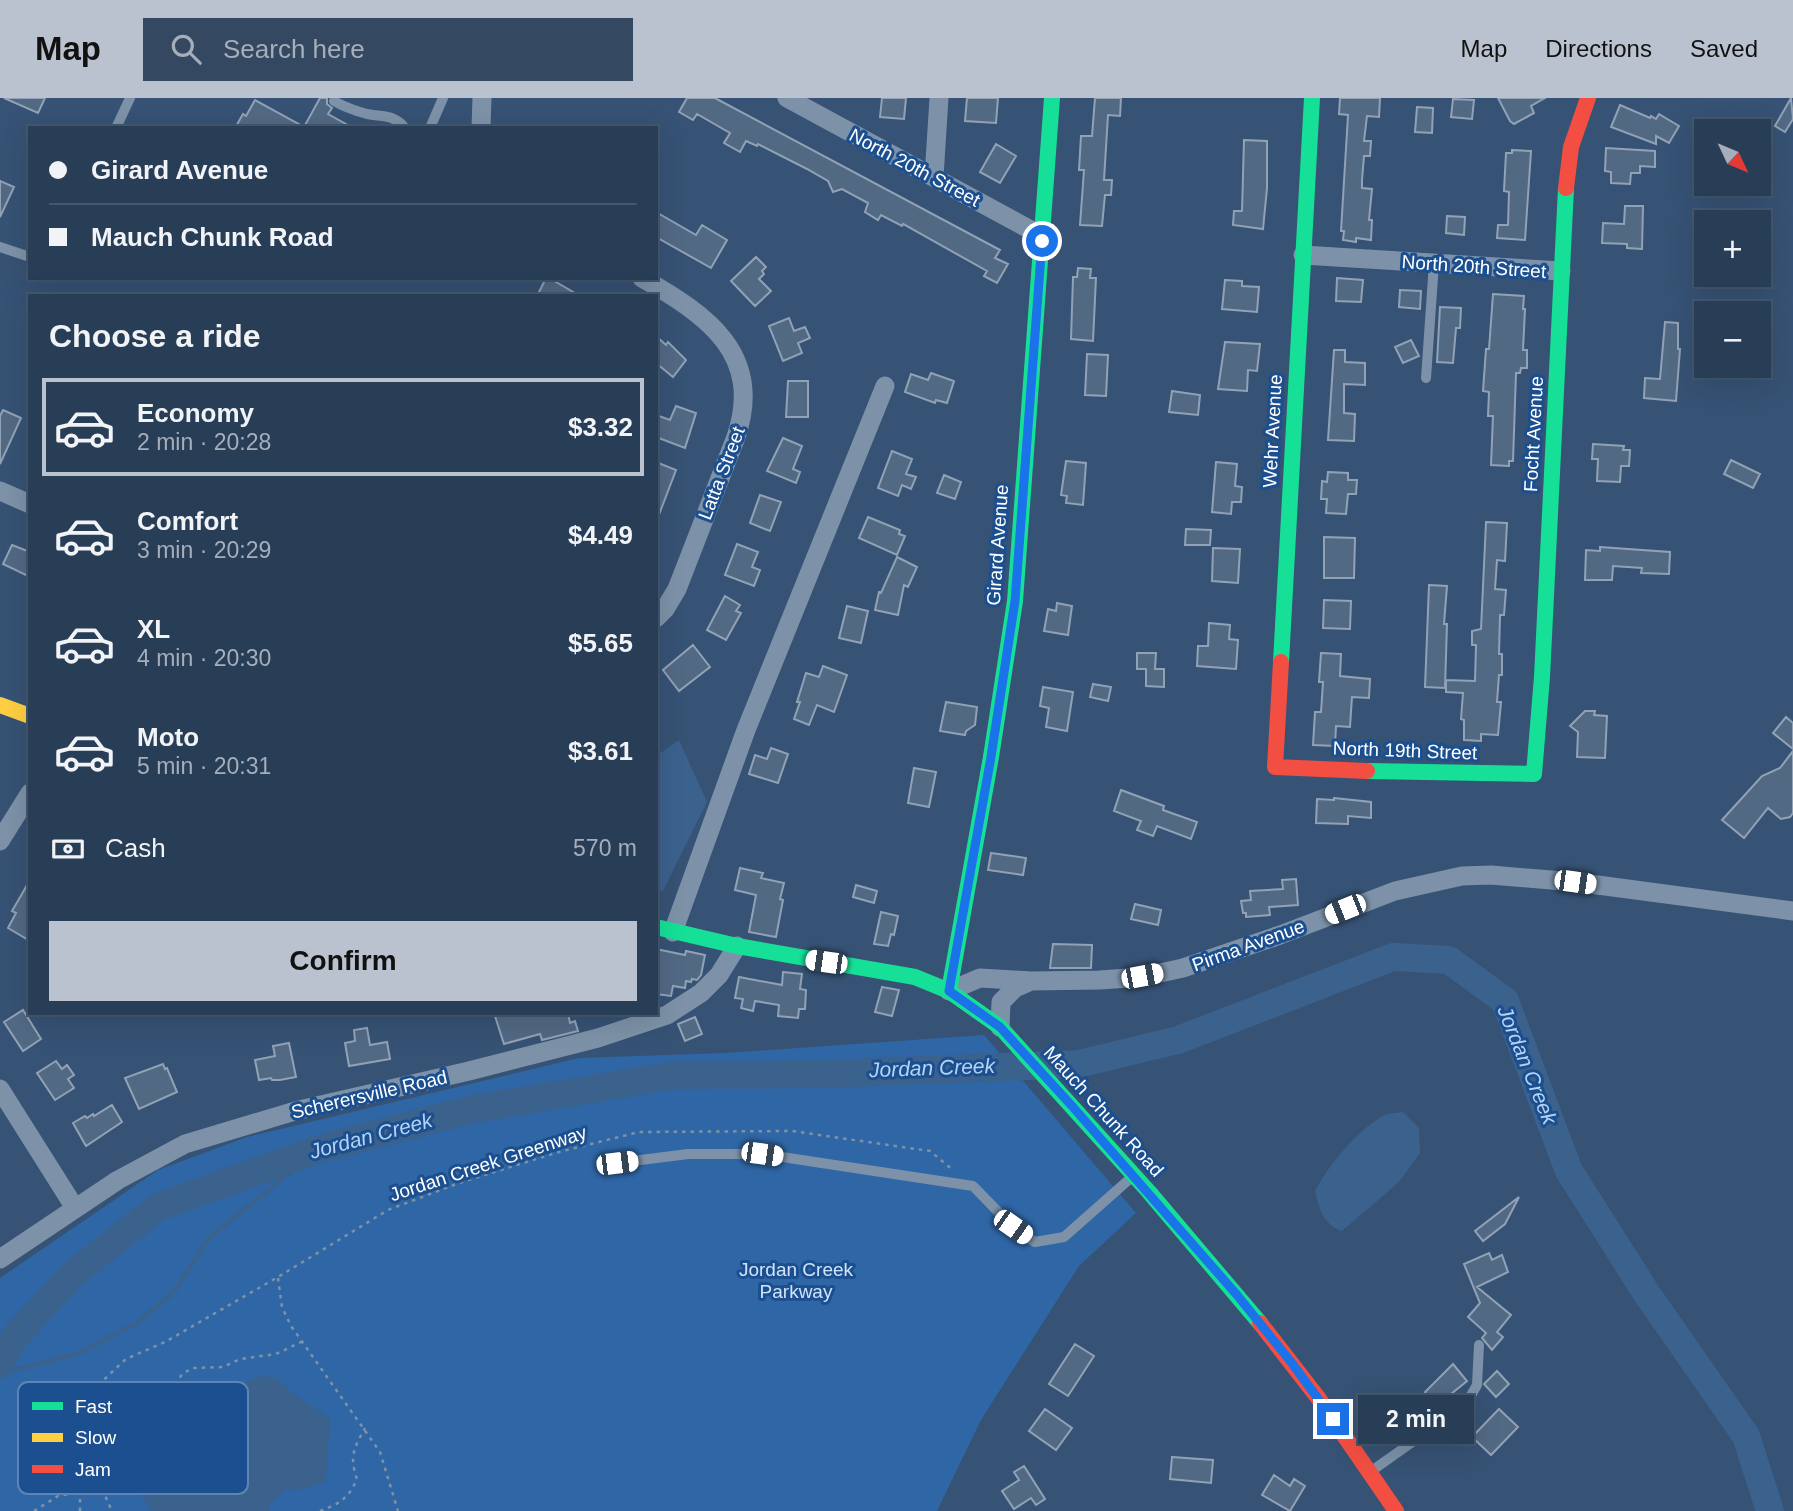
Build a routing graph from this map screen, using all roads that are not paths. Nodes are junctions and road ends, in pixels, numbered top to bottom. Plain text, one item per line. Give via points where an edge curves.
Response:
1 (130, 98) edge
2 (443, 98) edge
3 (482, 98) edge
4 (787, 98) edge
5 (939, 98) edge
6 (1052, 98) edge
7 (1312, 98) edge
8 (1588, 98) edge
9 (334, 101) dead end
10 (117, 126) edge
11 (402, 126) edge
12 (431, 126) edge
13 (481, 126) edge
14 (934, 177) junction
15 (1042, 236) junction
16 (0, 247) edge
17 (1303, 255) junction
18 (28, 256) edge
19 (1434, 263) junction
20 (1561, 271) junction
21 (645, 280) edge
22 (1426, 378) dead end
23 (885, 386) dead end
24 (0, 491) edge
25 (28, 503) edge
26 (658, 616) edge
27 (0, 705) edge
28 (28, 715) edge
29 (1275, 767) joint
30 (1534, 774) joint
31 (28, 796) edge
32 (0, 841) edge
33 (1793, 911) edge
34 (665, 930) edge
35 (737, 946) junction
36 (1031, 981) junction
37 (949, 991) junction
38 (1000, 1027) junction
39 (0, 1089) edge
40 (617, 1163) dead end
41 (1133, 1176) junction
42 (75, 1208) junction
43 (0, 1259) edge
44 (1479, 1345) dead end
45 (1406, 1412) dead end
46 (1425, 1434) junction
47 (1370, 1472) junction
48 (1396, 1511) edge

1 - 10 lane
2 - 12 lane
3 - 13 street
4 - 14 street, North 20th Street
5 - 14 street
6 - 15 street, Girard Avenue
7 - 17 street, Wehr Avenue
8 - 20 street, Focht Avenue via 1569,158
9 - 11 lane via 370,115 386,115
14 - 15 street, North 20th Street
15 - 37 street, Girard Avenue via 1015,601
16 - 18 lane
17 - 19 street, North 20th Street
17 - 29 street, Wehr Avenue
19 - 20 street, North 20th Street
19 - 22 lane
20 - 30 street, Focht Avenue
21 - 26 street, Latta Street via 713,326 735,356 744,395 736,437 677,589
23 - 34 street
24 - 25 street
27 - 28 street
29 - 30 street, North 19th Street
31 - 32 street
33 - 36 street, Pirma Avenue via 1575,882 1462,876 1395,891 1183,968 1100,980
34 - 35 street, Mauch Chunk Road
35 - 37 street, Mauch Chunk Road via 904,974
35 - 42 street, Scherersville Road via 701,993 667,1014 598,1038 221,1132 162,1155
36 - 37 street, Pirma Avenue via 980,978
36 - 38 street via 1001,1002
37 - 38 street, Mauch Chunk Road
38 - 41 street, Mauch Chunk Road
39 - 42 street
40 - 41 lane via 688,1154 762,1154 972,1186 1035,1242 1064,1237
41 - 47 street, Mauch Chunk Road via 1291,1362
42 - 43 street, Scherersville Road
44 - 46 lane via 1477,1385 1466,1404
45 - 46 lane
46 - 47 lane
47 - 48 street, Mauch Chunk Road

